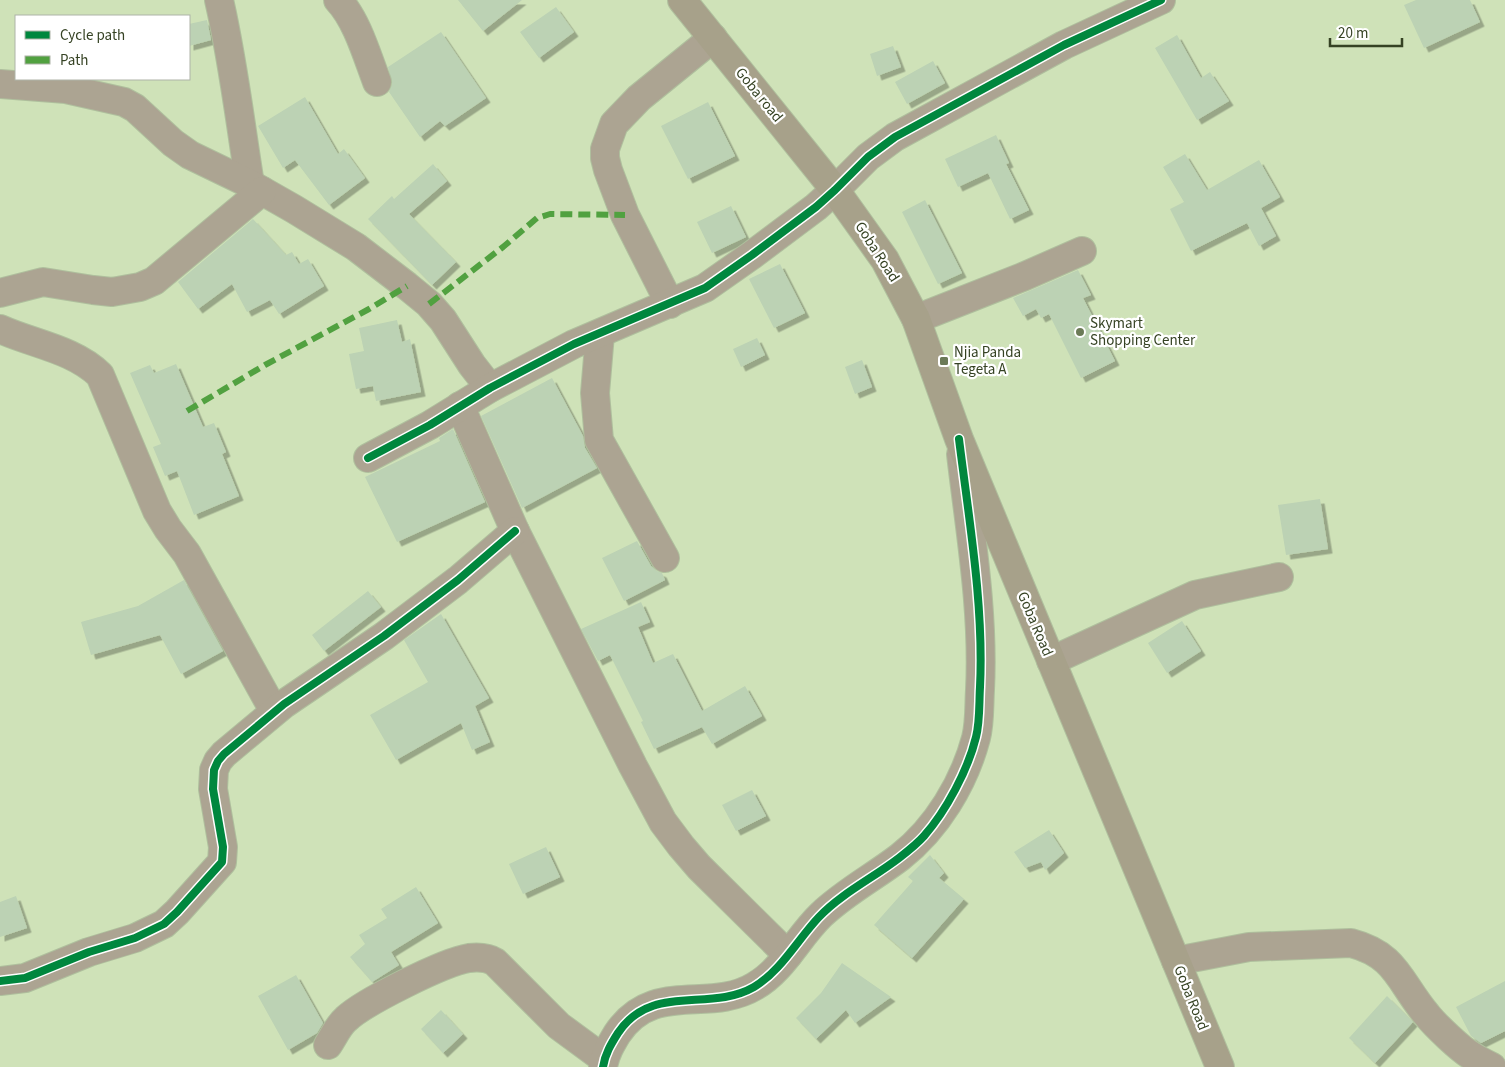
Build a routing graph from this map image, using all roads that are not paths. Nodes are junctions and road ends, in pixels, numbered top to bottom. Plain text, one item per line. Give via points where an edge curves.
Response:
1 (220, 0) edge
2 (338, 0) edge
3 (682, 0) edge
4 (1161, 0) edge
5 (713, 38) junction
6 (377, 82) dead end
7 (0, 84) edge
8 (256, 187) junction
9 (835, 190) junction
10 (1082, 251) dead end
11 (0, 293) edge
12 (670, 304) junction
13 (916, 319) junction
14 (0, 329) edge
15 (600, 334) junction
16 (490, 388) junction
17 (460, 406) junction
18 (959, 439) junction
19 (368, 458) dead end
20 (515, 531) junction
21 (665, 558) dead end
22 (1280, 577) dead end
23 (1051, 661) junction
24 (274, 712) junction
25 (788, 955) junction
26 (1176, 961) junction
27 (0, 981) edge
28 (328, 1045) dead end
29 (604, 1063) edge
30 (1220, 1067) edge
31 (1492, 1067) edge

1 - 8 street via 230,45 238,111
2 - 6 street via 354,26
3 - 5 main road, Goba road
4 - 9 street via 1064,45 915,125 868,157
5 - 9 main road, Goba road
5 - 12 street via 639,98 614,124 605,149 606,164 625,214
7 - 8 street via 66,89 124,102 190,155
8 - 11 street via 146,285 112,292 43,282
8 - 16 street via 356,247 428,304 443,320
9 - 12 street via 705,288
9 - 13 main road, Goba Road via 885,260
10 - 13 street
12 - 15 street
13 - 18 main road, Goba Road
14 - 24 street via 72,356 100,375 157,511 186,554
15 - 16 street
15 - 21 street via 595,393 599,440
16 - 17 street
17 - 19 street
17 - 20 street
18 - 23 main road, Goba Road
18 - 25 street via 979,615 981,654 977,736 940,816 923,837 900,858 836,901
20 - 24 street via 458,580 384,636
20 - 25 street via 663,822 699,867
22 - 23 street via 1195,595
23 - 26 main road, Goba Road
24 - 27 street via 218,761 212,789 222,862 177,912 164,924 135,938 89,952 25,978
25 - 29 street via 763,980 746,991 728,996 666,1001 635,1013 611,1044
26 - 30 main road, Goba Road
26 - 31 street via 1249,948 1351,943 1366,947 1388,961 1428,1016 1471,1056
28 - 29 street via 346,1019 389,993 468,958 488,958 559,1026

